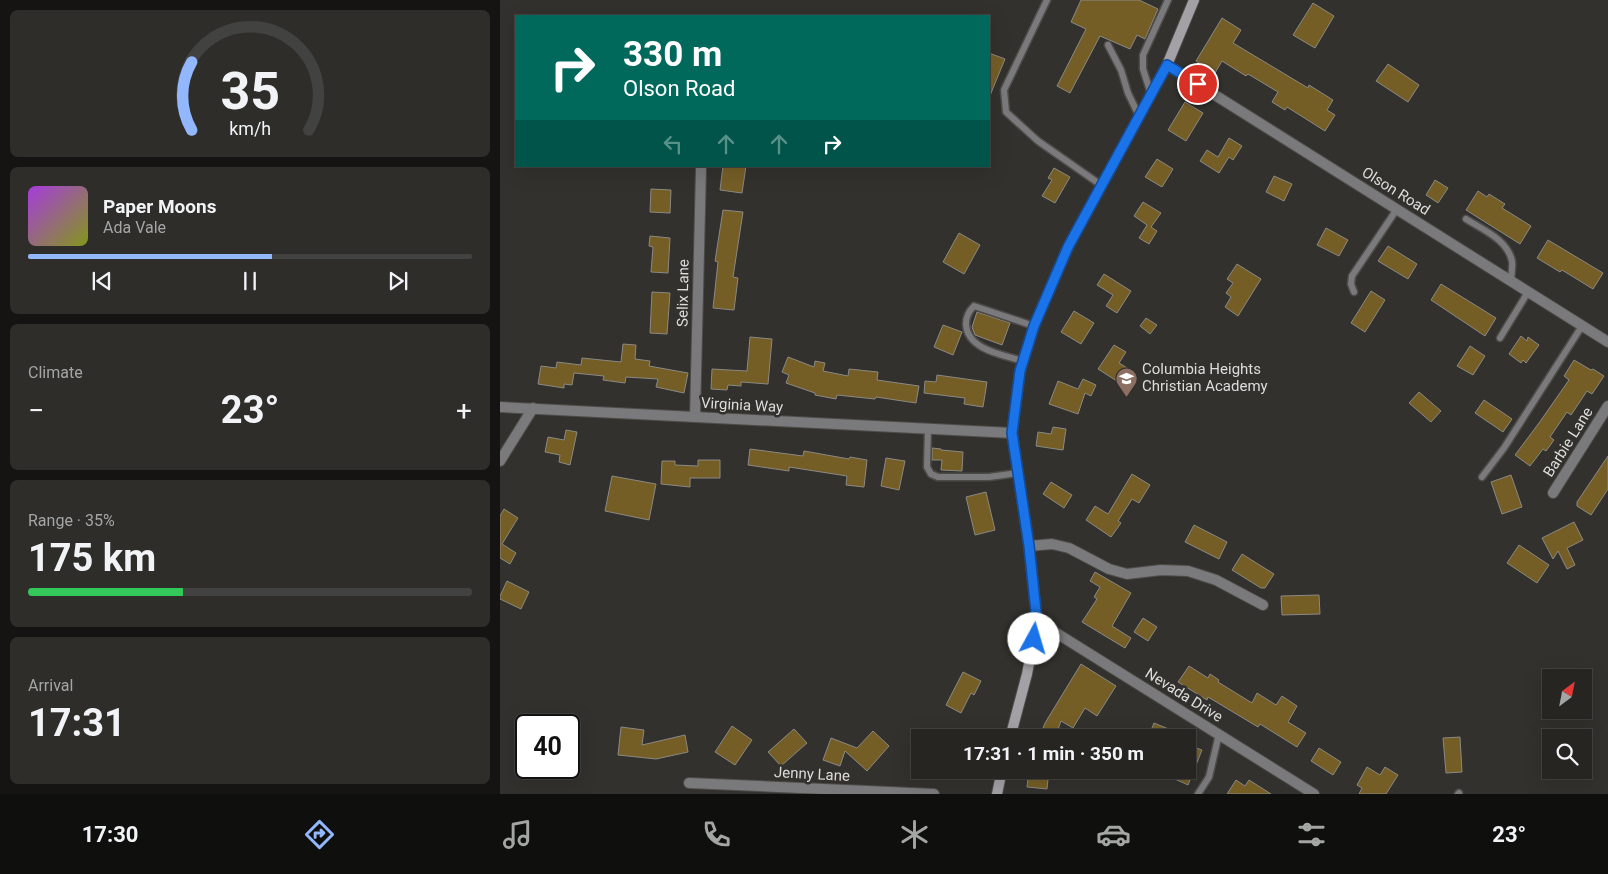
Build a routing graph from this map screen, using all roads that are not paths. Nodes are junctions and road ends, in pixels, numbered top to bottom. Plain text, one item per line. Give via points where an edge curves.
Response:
1 (1047, 0) edge
2 (1168, 0) edge
3 (1194, 0) edge
4 (1108, 46) dead end
5 (1167, 65) junction
6 (1151, 94) junction
7 (1139, 116) junction
8 (701, 169) dead end
9 (1101, 185) junction
10 (1397, 209) junction
11 (1466, 219) dead end
12 (1511, 281) junction
13 (1354, 292) dead end
14 (1528, 292) junction
15 (1034, 326) junction
16 (1582, 326) junction
17 (1500, 338) dead end
18 (1608, 342) edge
19 (1024, 360) junction
20 (1608, 406) edge
21 (500, 407) edge
22 (533, 408) junction
23 (695, 417) junction
24 (928, 429) junction
25 (1012, 433) junction
26 (500, 461) edge
27 (1018, 472) junction
28 (1482, 477) dead end
29 (1552, 493) dead end
30 (1029, 546) junction
31 (1263, 605) dead end
32 (1037, 621) junction
33 (1012, 729) edge
34 (1219, 734) junction
35 (1000, 779) edge
36 (689, 783) dead end
37 (934, 794) edge
38 (997, 794) edge
39 (1198, 794) edge
40 (1314, 794) edge

1 - 9 lane via 1004,90 1006,112 1038,141
2 - 6 lane via 1143,56
3 - 5 street
4 - 7 lane
5 - 6 street
5 - 10 street, Olson Road
6 - 7 street
7 - 9 street
8 - 23 street, Selix Lane
9 - 15 street via 1068,247
10 - 12 street, Olson Road
10 - 13 lane via 1352,276
11 - 12 lane via 1502,242 1512,263
12 - 14 street, Olson Road
14 - 16 street, Olson Road
14 - 17 lane
15 - 19 street
15 - 19 lane via 974,306 966,321 967,332 975,342 987,350
16 - 18 street, Olson Road
16 - 28 lane
19 - 25 street
20 - 29 street, Barbie Lane
21 - 22 street, Virginia Way
22 - 23 street, Virginia Way
22 - 26 street
23 - 24 street, Virginia Way
24 - 25 street, Virginia Way
24 - 27 lane via 927,467 931,474 938,477 989,477
25 - 27 street
27 - 30 street
30 - 31 street via 1052,544 1069,548 1109,569 1127,574 1188,571 1216,580
30 - 32 street
32 - 33 street
32 - 34 street, Nevada Drive
34 - 39 lane via 1209,777
34 - 40 street, Nevada Drive
35 - 38 street
36 - 37 street, Jenny Lane

